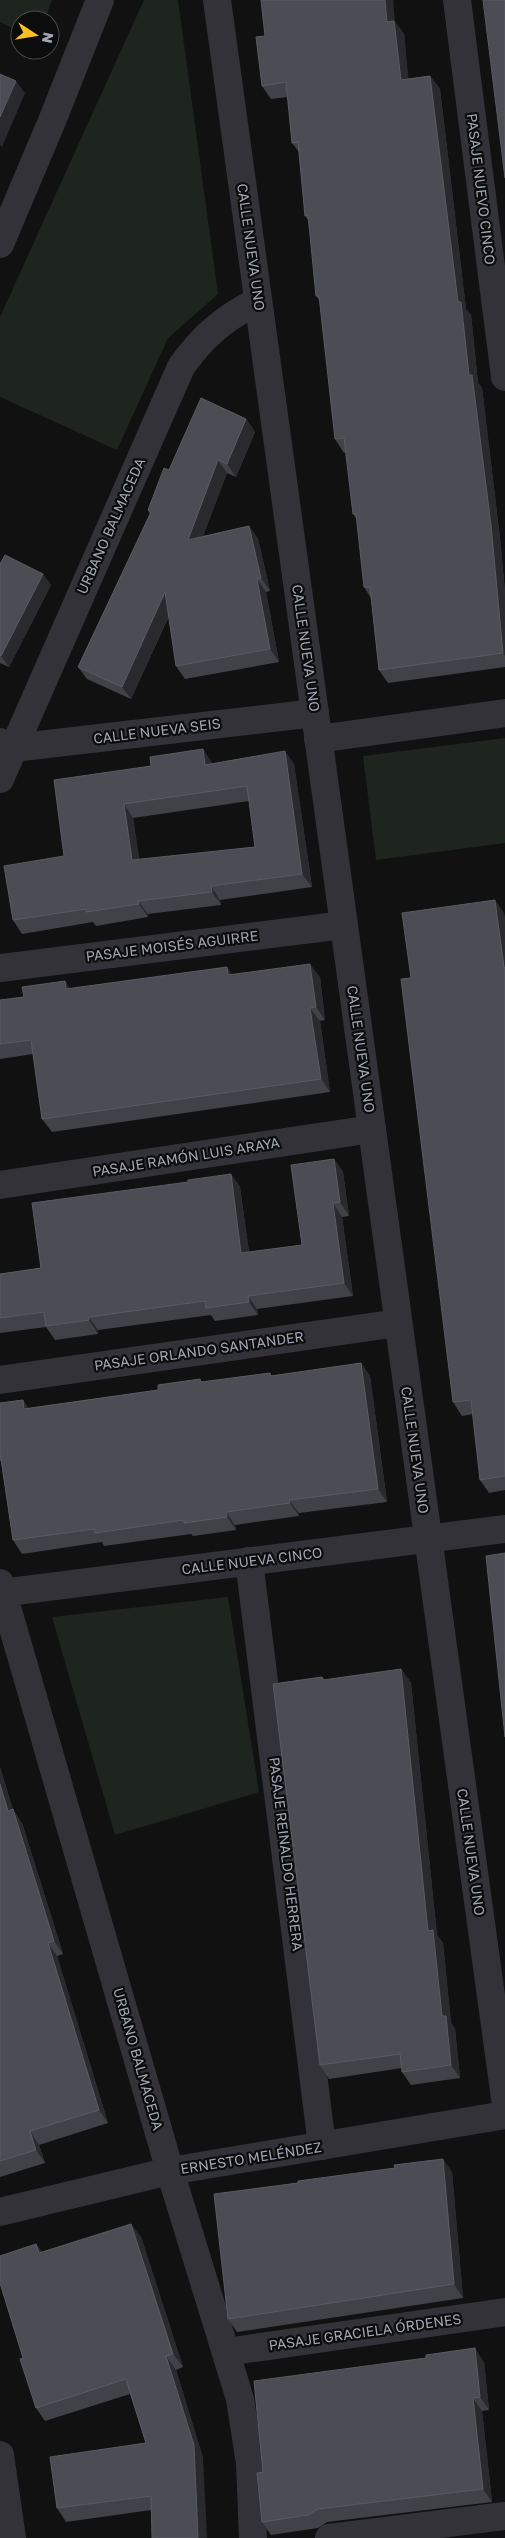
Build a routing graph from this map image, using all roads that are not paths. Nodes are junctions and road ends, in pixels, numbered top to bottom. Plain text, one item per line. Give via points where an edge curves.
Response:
1 (100, 0) edge
2 (217, 0) edge
3 (457, 0) edge
4 (0, 244) edge
5 (258, 301) junction
6 (505, 377) edge
7 (505, 713) edge
8 (316, 726) junction
9 (6, 745) edge
10 (0, 779) edge
11 (344, 925) junction
12 (0, 968) edge
13 (372, 1129) junction
14 (0, 1185) edge
15 (398, 1323) junction
16 (0, 1380) edge
17 (505, 1529) edge
18 (428, 1539) junction
19 (249, 1561) junction
20 (1, 1589) edge
21 (505, 2098) edge
22 (505, 2115) edge
23 (322, 2146) junction
24 (170, 2171) junction
25 (0, 2212) edge
26 (505, 2312) edge
27 (226, 2352) junction
28 (0, 2455) edge
29 (505, 2516) edge
30 (12, 2538) edge
31 (253, 2538) edge
32 (329, 2538) edge

1 - 4 street
2 - 5 street, CALLE NUEVA UNO
3 - 6 street, PASAJE NUEVO CINCO
5 - 8 street, CALLE NUEVA UNO
5 - 9 street, URBANO BALMACEDA via 232,314 209,332 181,368
7 - 8 street, CALLE NUEVA SEIS
8 - 9 street, CALLE NUEVA SEIS
8 - 11 street, CALLE NUEVA UNO
9 - 10 street, URBANO BALMACEDA
11 - 12 street, PASAJE MOISÉS AGUIRRE
11 - 13 street, CALLE NUEVA UNO
13 - 14 street, PASAJE RAMÓN LUIS ARAYA
13 - 15 street, CALLE NUEVA UNO
15 - 16 street, PASAJE ORLANDO SANTANDER
15 - 18 street, CALLE NUEVA UNO
17 - 18 street, CALLE NUEVA CINCO
18 - 19 street, CALLE NUEVA CINCO
18 - 21 street, CALLE NUEVA UNO
19 - 20 street, CALLE NUEVA CINCO
19 - 23 street, PASAJE REINALDO HERRERA
20 - 24 street, URBANO BALMACEDA
22 - 23 street, ERNESTO MELÉNDEZ
23 - 24 street, ERNESTO MELÉNDEZ
24 - 25 street, ERNESTO MELÉNDEZ
24 - 27 street, URBANO BALMACEDA
26 - 27 street, PASAJE GRACIELA ÓRDENES
27 - 31 street, URBANO BALMACEDA via 240,2399 250,2463
28 - 30 street
29 - 32 street

